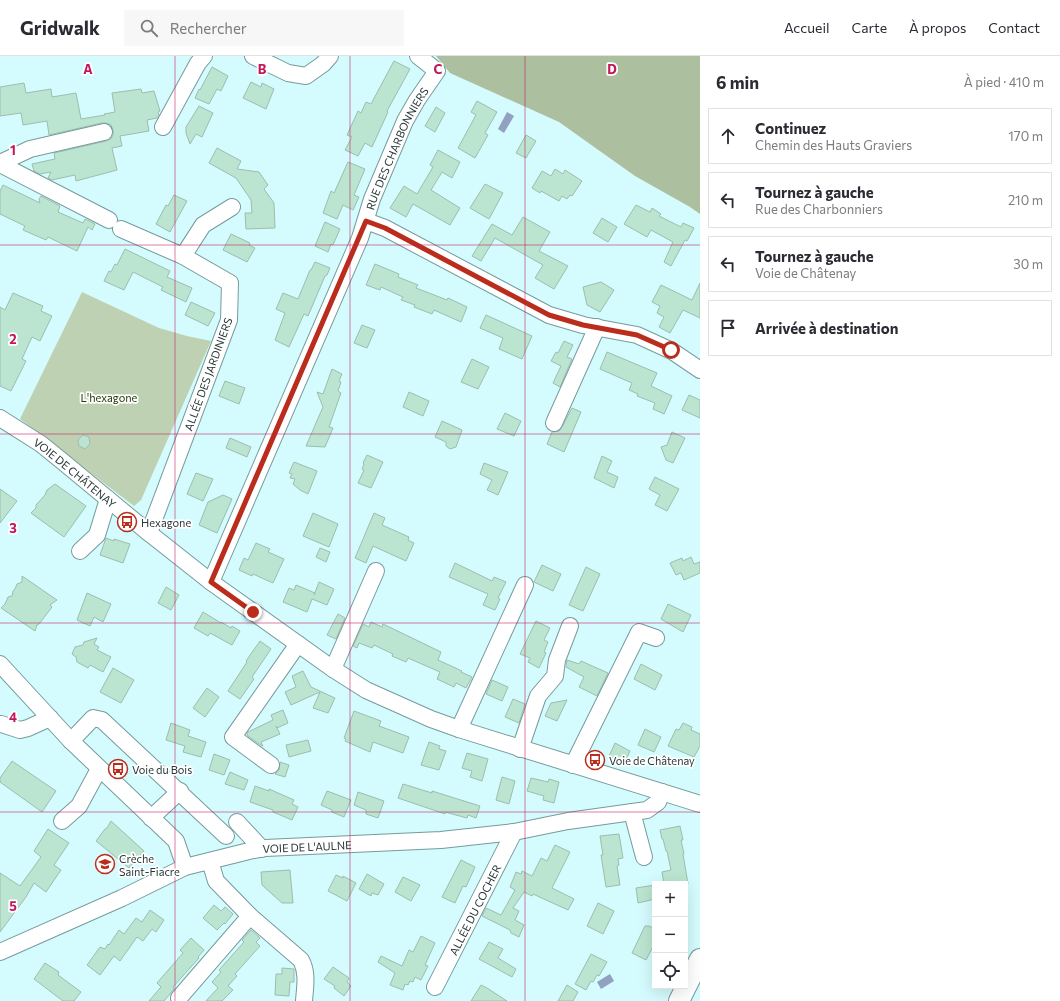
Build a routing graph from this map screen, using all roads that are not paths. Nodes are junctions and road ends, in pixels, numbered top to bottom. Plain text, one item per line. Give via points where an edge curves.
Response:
1 (204, 56) edge
2 (253, 56) edge
3 (330, 56) edge
4 (418, 56) edge
5 (163, 127) dead end
6 (104, 132) dead end
7 (0, 163) edge
8 (232, 207) dead end
9 (366, 221) junction
10 (183, 256) junction
11 (597, 327) junction
12 (700, 370) edge
13 (0, 418) edge
14 (554, 423) dead end
15 (108, 499) junction
16 (149, 533) junction
17 (80, 551) dead end
18 (376, 571) dead end
19 (211, 582) junction
20 (525, 585) dead end
21 (570, 626) dead end
22 (656, 638) dead end
23 (298, 644) junction
24 (0, 664) edge
25 (333, 668) junction
26 (50, 718) junction
27 (1, 724) dead end
28 (459, 730) junction
29 (70, 740) junction
30 (520, 749) junction
31 (271, 765) dead end
32 (573, 765) junction
33 (99, 769) junction
34 (656, 790) junction
35 (180, 791) junction
36 (699, 800) edge
37 (632, 812) junction
38 (151, 818) junction
39 (62, 821) dead end
40 (237, 822) dead end
41 (514, 832) junction
42 (226, 836) dead end
43 (262, 849) junction
44 (644, 857) dead end
45 (210, 861) junction
46 (185, 868) junction
47 (250, 916) junction
48 (0, 952) edge
49 (700, 959) edge
50 (435, 987) dead end
51 (179, 998) dead end
52 (304, 1001) edge
53 (679, 1001) edge

1 - 5 street
2 - 3 street via 288,73 306,76
4 - 9 street, RUE DES CHARBONNIERS via 436,71 405,121 372,199
6 - 7 street via 30,149
7 - 10 street, ALLÉE DES JARDINIERS via 115,224
8 - 10 street via 203,225
9 - 11 street via 385,228 549,315
9 - 19 street, RUE DES CHARBONNIERS
10 - 16 street, ALLÉE DES JARDINIERS via 230,283 229,320
11 - 12 street via 637,335 672,351
11 - 14 street
13 - 15 street, VOIE DE CHÂTENAY via 41,444
15 - 16 street, VOIE DE CHÂTENAY
15 - 17 street via 97,535
16 - 19 street, VOIE DE CHÂTENAY
18 - 25 street
19 - 23 street, VOIE DE CHÂTENAY
20 - 28 street
21 - 30 street via 556,660 555,676 538,696
22 - 32 street via 639,632
23 - 25 street, VOIE DE CHÂTENAY
23 - 31 street via 232,738
24 - 26 street
25 - 28 street, VOIE DE CHÂTENAY via 366,690
26 - 27 street via 20,730
26 - 29 street
28 - 30 street, VOIE DE CHÂTENAY
29 - 33 street
29 - 35 street via 93,718 102,720
30 - 32 street, VOIE DE CHÂTENAY
32 - 34 street, VOIE DE CHÂTENAY
33 - 38 street
33 - 39 street via 79,806
34 - 36 street, VOIE DE CHÂTENAY
34 - 37 street, VOIE DE L'AULNE via 660,798 653,807
35 - 38 street
35 - 42 street
37 - 41 street, VOIE DE L'AULNE
37 - 44 street
38 - 46 street via 176,841
40 - 43 street
41 - 43 street, VOIE DE L'AULNE via 441,840
41 - 50 street, ALLÉE DU COCHER
43 - 45 street, VOIE DE L'AULNE
45 - 46 street, VOIE DE L'AULNE
45 - 47 street via 216,881
46 - 48 street, VOIE DE L'AULNE
47 - 51 street
47 - 52 street via 305,966
49 - 53 main road

